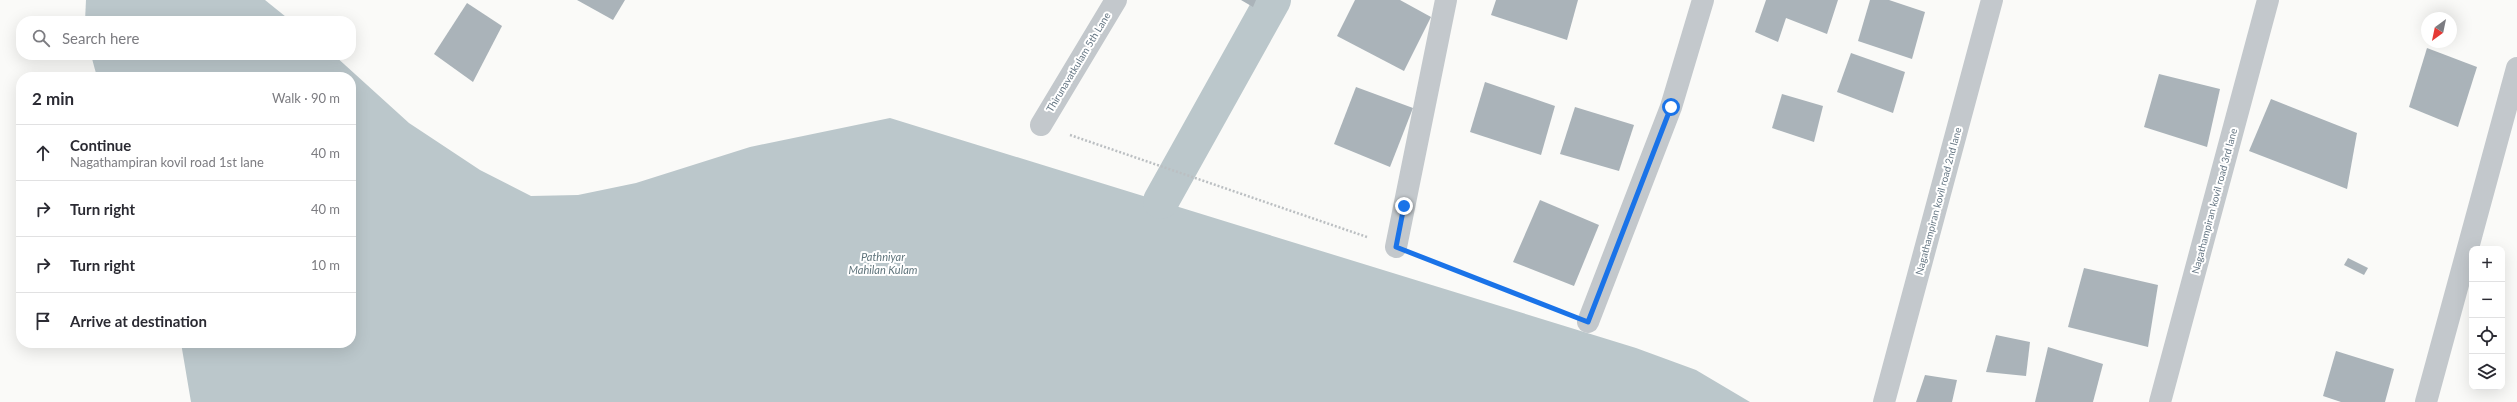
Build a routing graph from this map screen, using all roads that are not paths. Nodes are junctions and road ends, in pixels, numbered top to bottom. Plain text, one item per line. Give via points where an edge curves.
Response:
1 (1116, 0) edge
2 (1446, 0) edge
3 (1703, 0) edge
4 (1992, 0) edge
5 (2268, 0) edge
6 (2517, 68) edge
7 (1041, 125) road end
8 (1396, 247) road end
9 (1588, 322) road end
10 (1884, 402) edge
11 (2160, 402) edge
12 (2426, 402) edge

1 - 7 street, Thirunavatkulam 5th Lane
2 - 8 street
3 - 9 street via 1671,107
4 - 10 street, Nagathampiran kovil road 2nd lane
5 - 11 street, Nagathampiran kovil road 3rd lane
6 - 12 street

